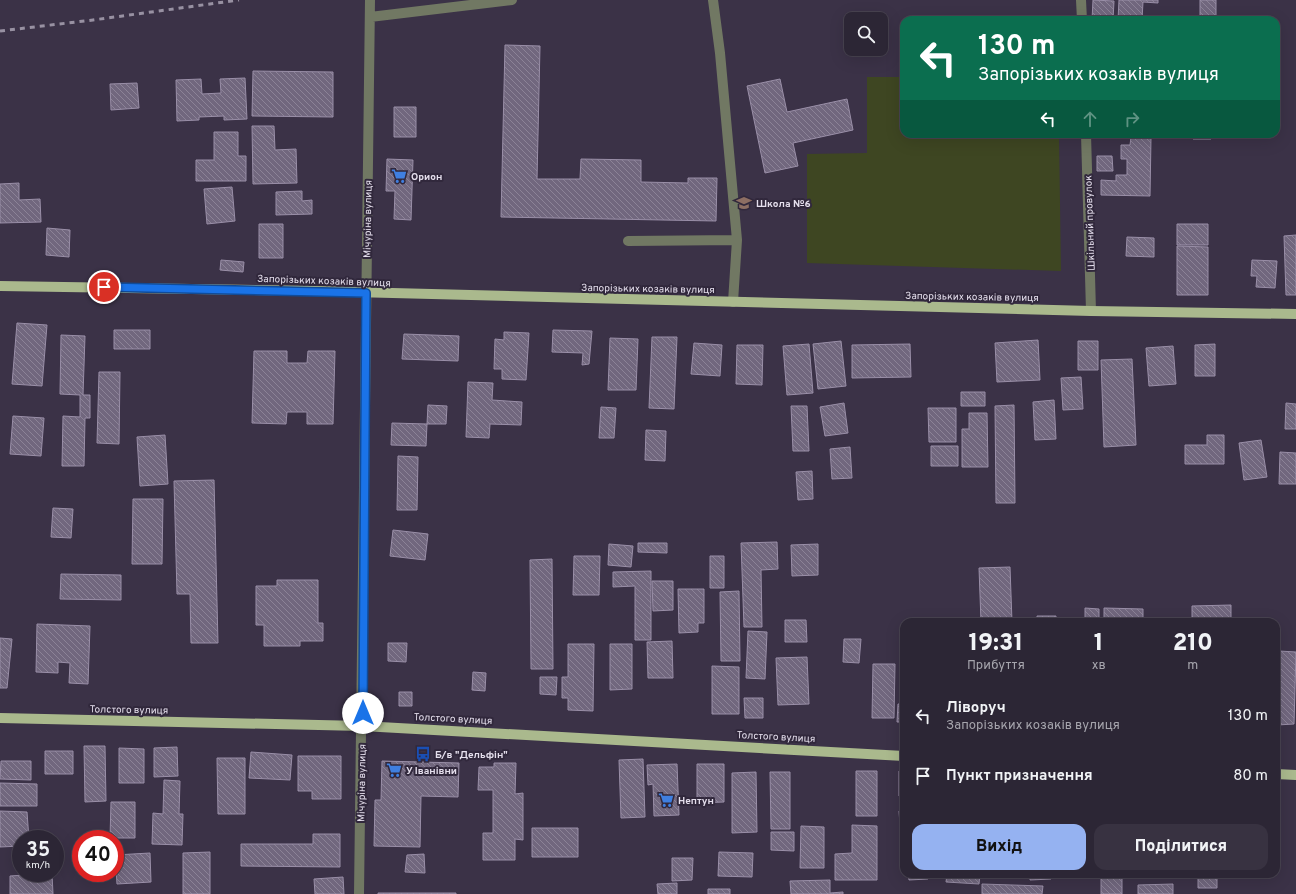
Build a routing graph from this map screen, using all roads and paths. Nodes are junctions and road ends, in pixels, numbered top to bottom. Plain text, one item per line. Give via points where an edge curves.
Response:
1 (370, 0) edge
2 (512, 0) edge
3 (713, 0) edge
4 (1081, 0) edge
5 (1082, 16) edge
6 (370, 17) junction
7 (1086, 138) edge
8 (737, 240) junction
9 (628, 241) dead end
10 (0, 286) edge
11 (366, 293) junction
12 (733, 302) junction
13 (1091, 311) junction
14 (1296, 314) edge
15 (0, 718) edge
16 (362, 726) junction
17 (900, 756) edge
18 (1280, 774) edge
19 (1296, 775) edge
20 (359, 894) edge

1 - 6 street, Мічуріна вулиця
2 - 6 street
3 - 8 street
4 - 5 street
6 - 11 street, Мічуріна вулиця
7 - 13 street, Шкільний провулок
8 - 9 street
8 - 12 street
10 - 11 main road, Запорізьких козаків вулиця
11 - 12 main road, Запорізьких козаків вулиця
11 - 16 street, Мічуріна вулиця
12 - 13 main road, Запорізьких козаків вулиця
13 - 14 main road, Запорізьких козаків вулиця
15 - 16 main road, Толстого вулиця
16 - 17 main road, Толстого вулиця
16 - 20 street, Мічуріна вулиця
18 - 19 main road

